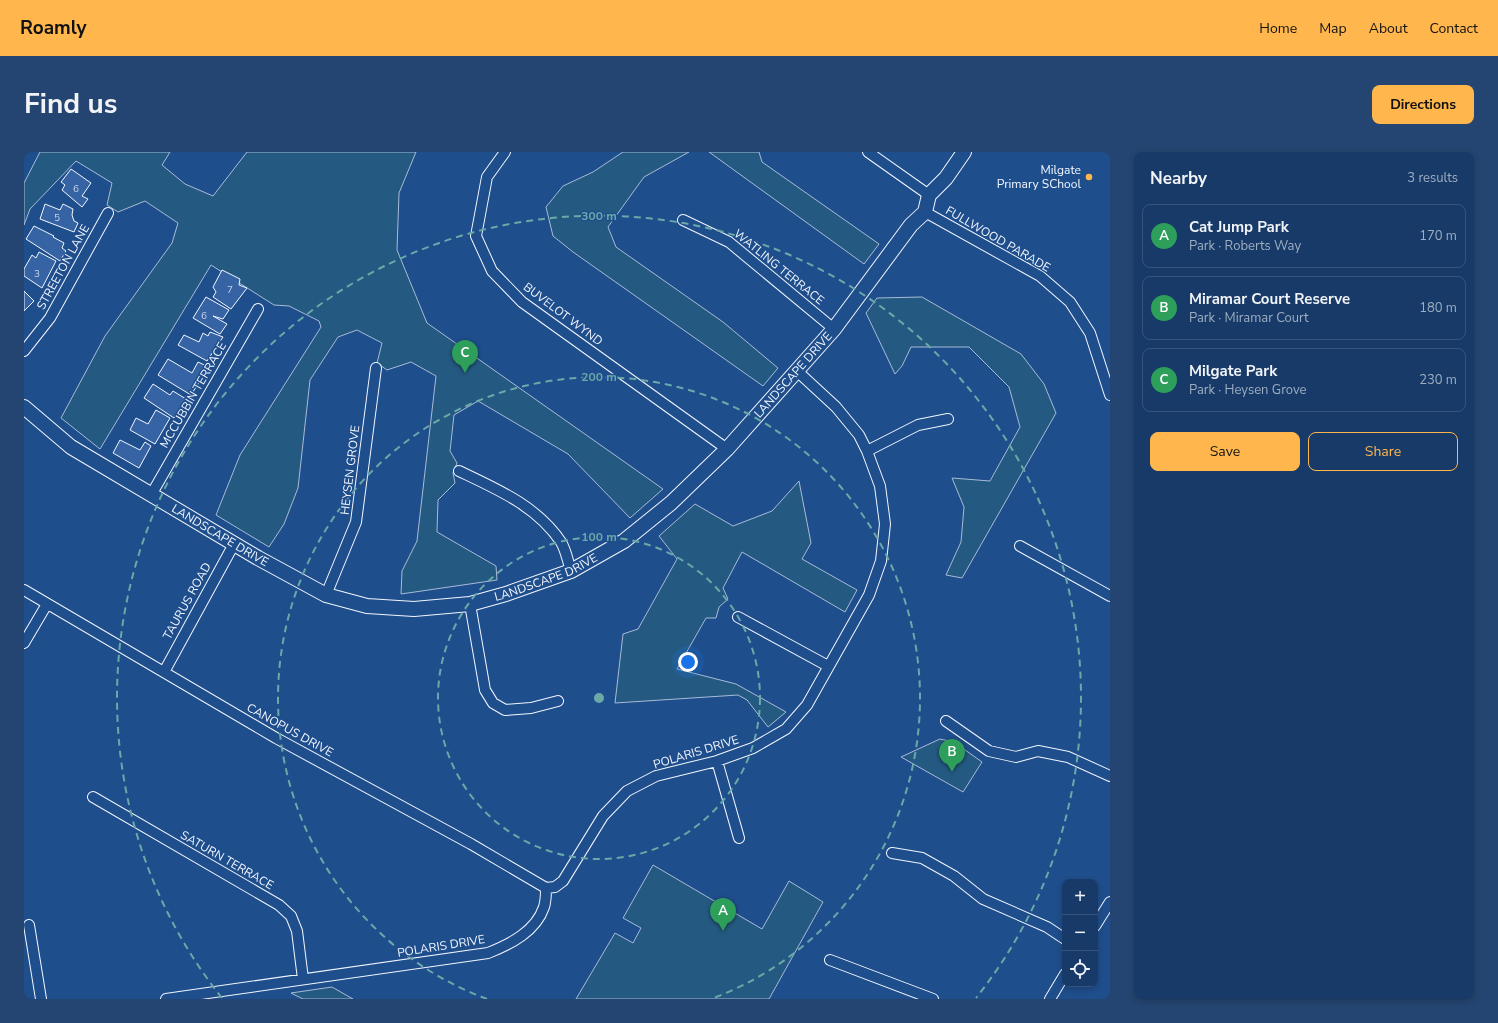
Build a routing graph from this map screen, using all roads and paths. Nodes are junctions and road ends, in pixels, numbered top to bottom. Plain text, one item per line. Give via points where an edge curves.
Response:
1 (505, 152) edge
2 (868, 152) edge
3 (964, 152) edge
4 (929, 194) junction
5 (925, 212) junction
6 (108, 214) dead end
7 (683, 220) dead end
8 (258, 309) dead end
9 (834, 329) junction
10 (24, 351) edge
11 (376, 368) dead end
12 (797, 371) junction
13 (1110, 395) edge
14 (24, 407) edge
15 (948, 419) dead end
16 (727, 449) junction
17 (867, 451) junction
18 (459, 471) dead end
19 (151, 495) junction
20 (234, 544) junction
21 (1020, 546) dead end
22 (572, 571) junction
23 (24, 590) edge
24 (326, 594) junction
25 (1110, 596) edge
26 (47, 604) junction
27 (470, 604) junction
28 (738, 617) dead end
29 (24, 643) edge
30 (828, 666) junction
31 (164, 672) junction
32 (558, 702) dead end
33 (946, 721) dead end
34 (717, 761) junction
35 (1110, 776) edge
36 (93, 797) dead end
37 (739, 838) dead end
38 (892, 852) dead end
39 (546, 888) junction
40 (1110, 902) edge
41 (1098, 921) edge
42 (29, 924) dead end
43 (1062, 937) edge
44 (830, 960) dead end
45 (303, 979) junction
46 (1062, 979) edge
47 (197, 997) edge
48 (41, 999) edge
49 (166, 999) edge
50 (933, 999) edge
51 (1050, 999) edge

1 - 16 street, BUVELOT WYND via 487,176 476,236 492,271 522,302
2 - 4 street
3 - 4 street via 946,178
4 - 5 street
5 - 9 street, LANDSCAPE DRIVE via 911,225
5 - 13 street, FULLWOOD PARADE via 1040,276 1070,302 1090,333
6 - 10 street, STREETON LANE via 50,318
7 - 9 street, WATLING TERRACE via 729,242
8 - 19 street, MCCUBBIN TERRACE
9 - 12 street, LANDSCAPE DRIVE
11 - 24 street, HEYSEN GROVE via 356,522
12 - 16 street, LANDSCAPE DRIVE
12 - 17 street, POLARIS DRIVE via 836,407 859,435
14 - 19 street, LANDSCAPE DRIVE via 71,447
15 - 17 street via 918,425
16 - 22 street, LANDSCAPE DRIVE via 671,503 624,541
17 - 30 street, POLARIS DRIVE via 880,486 884,524 881,561 869,596
18 - 22 street via 504,492 533,512 561,543
19 - 20 street, LANDSCAPE DRIVE
20 - 24 street, LANDSCAPE DRIVE
20 - 31 street, TAURUS ROAD
21 - 25 street
22 - 27 street, LANDSCAPE DRIVE
23 - 26 street, CANOPUS DRIVE
24 - 27 street, LANDSCAPE DRIVE via 367,606 414,609
26 - 29 street
26 - 31 street, CANOPUS DRIVE
27 - 32 street via 485,690 493,703 505,710
28 - 30 street
30 - 34 street, POLARIS DRIVE via 807,705 786,729 753,748
31 - 39 street, CANOPUS DRIVE via 276,738 471,844
33 - 35 street via 989,751 1016,757 1038,751 1068,757
34 - 37 street
34 - 39 street, POLARIS DRIVE via 656,776 627,792 603,816 563,881 555,887
36 - 45 street, SATURN TERRACE via 279,905 291,916 297,931
38 - 43 street via 922,858 954,876 983,899 1046,927
39 - 45 street, POLARIS DRIVE via 545,905 538,922 505,947 488,953
40 - 41 street
42 - 48 street
44 - 50 street
45 - 47 street, POLARIS DRIVE
46 - 51 street
47 - 49 street, POLARIS DRIVE

